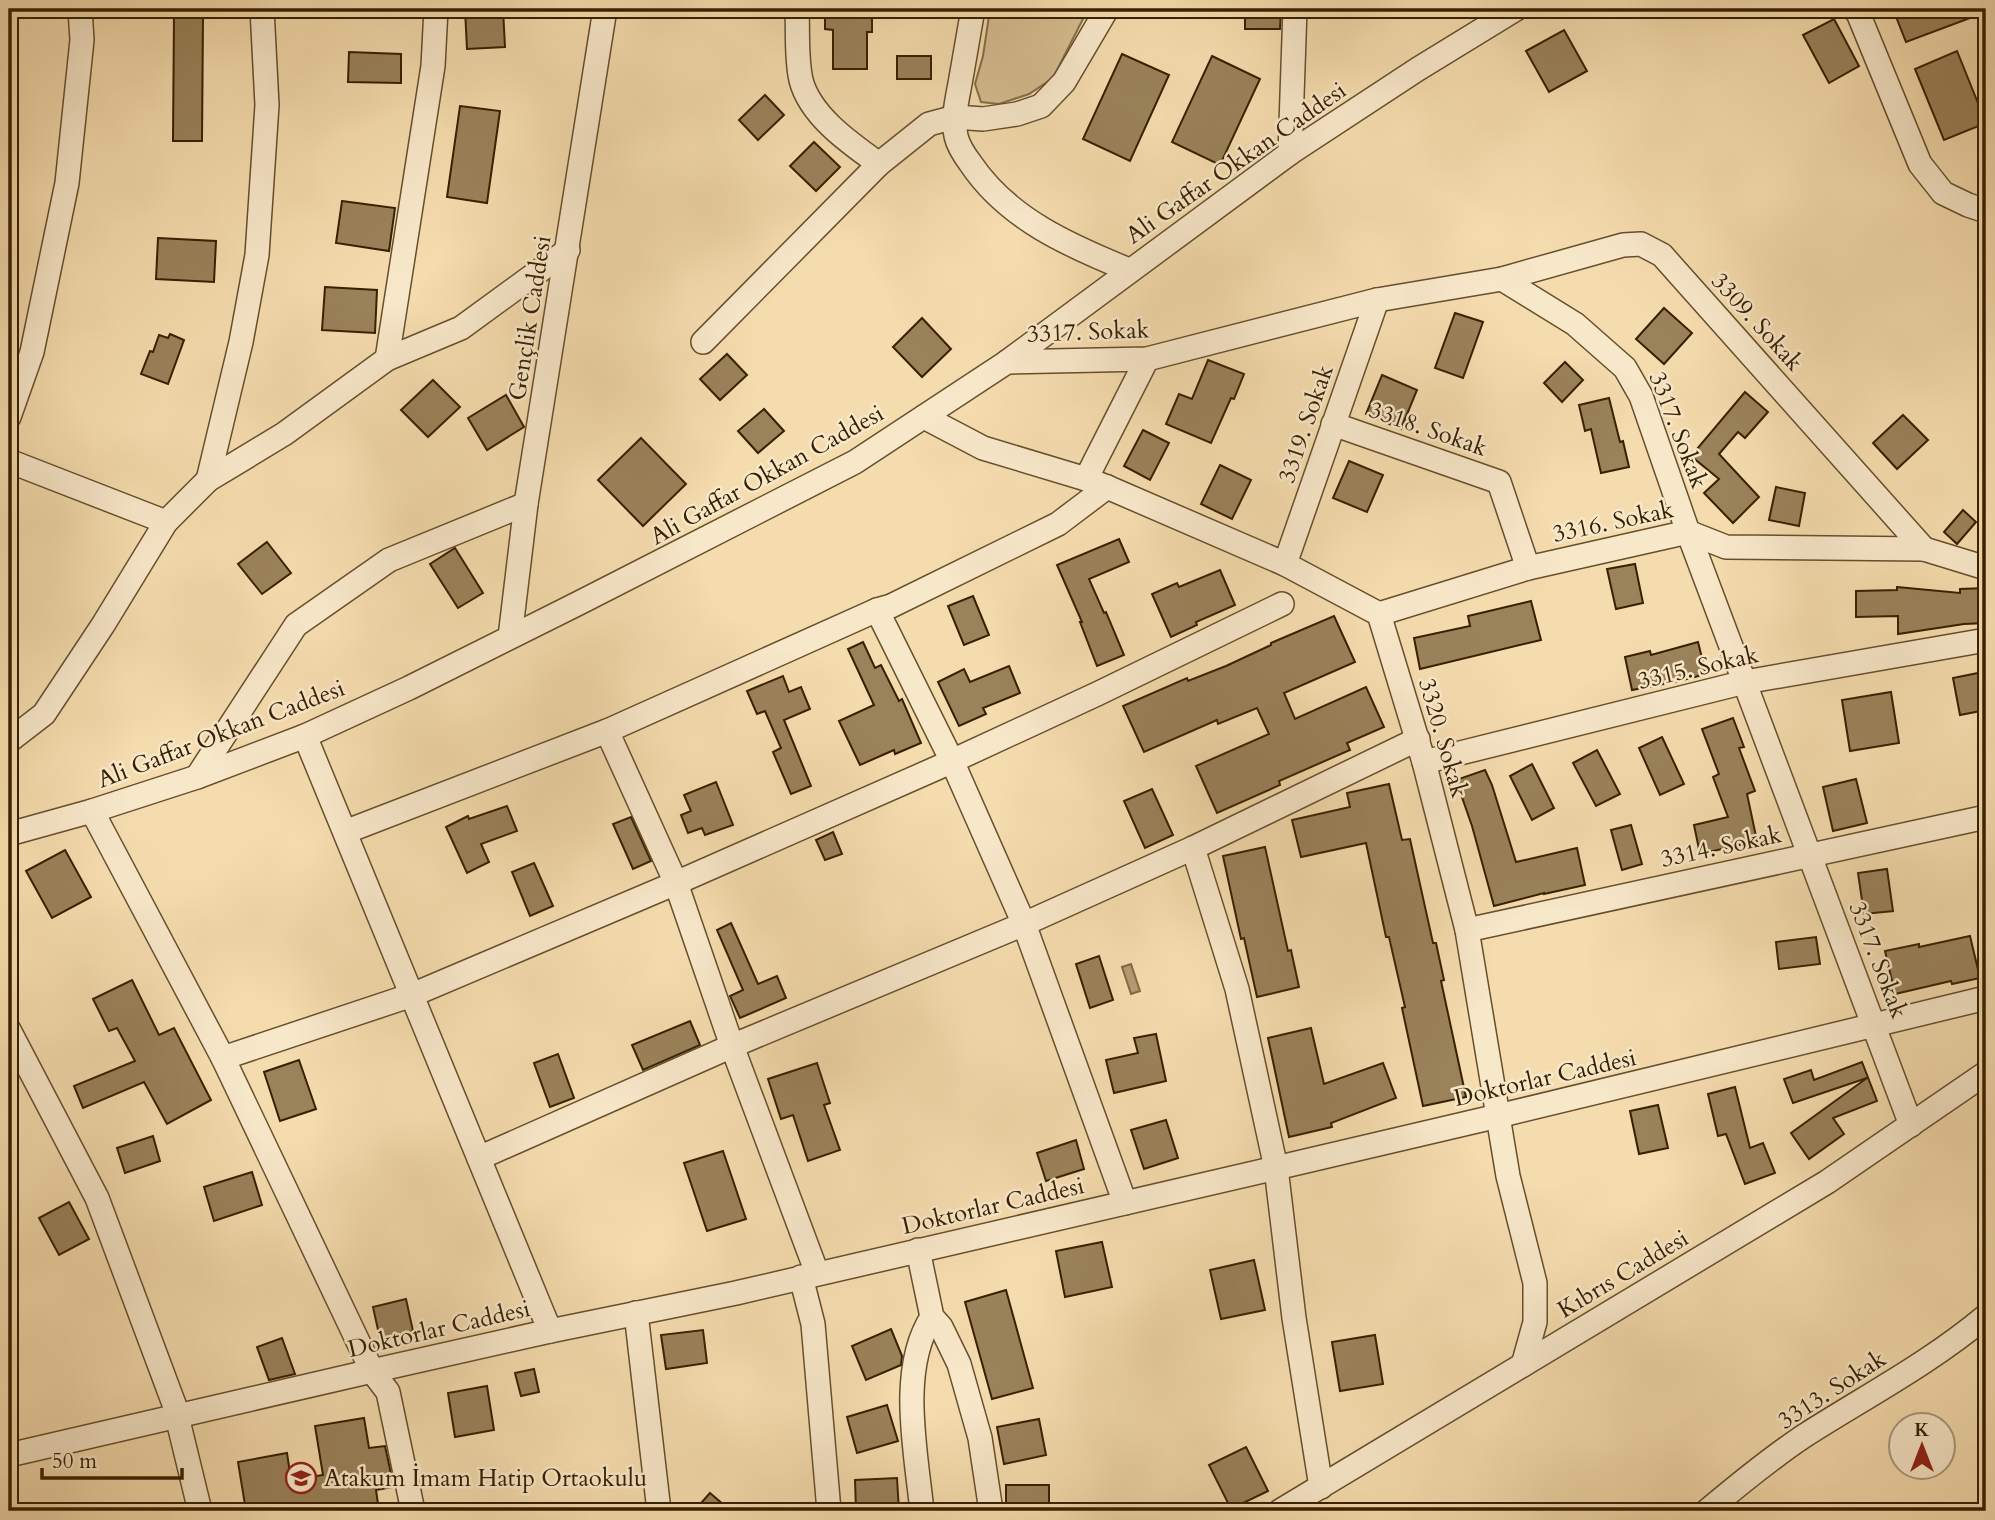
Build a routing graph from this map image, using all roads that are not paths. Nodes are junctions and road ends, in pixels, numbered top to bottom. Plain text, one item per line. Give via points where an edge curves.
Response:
1 (80, 9) edge
2 (262, 9) edge
3 (436, 9) edge
4 (606, 9) edge
5 (797, 9) edge
6 (973, 9) edge
7 (1107, 9) edge
8 (1295, 9) edge
9 (1516, 9) edge
10 (1854, 9) edge
11 (955, 117) junction
12 (1290, 153) junction
13 (879, 164) junction
14 (1986, 211) edge
15 (568, 250) junction
16 (1129, 270) junction
17 (1502, 279) junction
18 (1377, 300) junction
19 (703, 342) dead end
20 (387, 359) junction
21 (1147, 359) junction
22 (1007, 362) junction
23 (9, 417) edge
24 (924, 417) junction
25 (1333, 425) junction
26 (9, 461) edge
27 (208, 480) junction
28 (1097, 483) junction
29 (527, 504) junction
30 (166, 522) junction
31 (1688, 532) junction
32 (1924, 549) junction
33 (1285, 565) junction
34 (1528, 568) junction
35 (1986, 568) edge
36 (1282, 604) dead end
37 (877, 610) junction
38 (1379, 614) junction
39 (510, 637) junction
40 (1986, 640) edge
41 (1745, 682) junction
42 (607, 731) junction
43 (305, 736) junction
44 (1418, 739) junction
45 (9, 741) edge
46 (952, 761) junction
47 (1424, 762) junction
48 (197, 777) junction
49 (92, 811) junction
50 (1986, 817) edge
51 (345, 832) junction
52 (9, 834) edge
53 (1193, 848) junction
54 (1811, 855) junction
55 (676, 883) junction
56 (1024, 924) junction
57 (1466, 930) junction
58 (412, 995) junction
59 (1986, 998) edge
60 (1875, 1026) junction
61 (11, 1041) edge
62 (732, 1046) junction
63 (223, 1058) junction
64 (1986, 1073) edge
65 (1499, 1116) junction
66 (1911, 1125) junction
67 (479, 1158) junction
68 (1276, 1168) junction
69 (1125, 1203) junction
70 (918, 1250) junction
71 (809, 1275) junction
72 (636, 1313) junction
73 (1986, 1316) edge
74 (932, 1317) junction
75 (550, 1331) junction
76 (1523, 1365) junction
77 (372, 1370) junction
78 (178, 1416) junction
79 (9, 1455) edge
80 (1321, 1487) junction
81 (200, 1511) edge
82 (413, 1511) edge
83 (659, 1511) edge
84 (829, 1511) edge
85 (922, 1511) edge
86 (991, 1511) edge
87 (1280, 1511) edge
88 (1707, 1511) edge

1 - 23 street via 82,40 67,183 32,352
2 - 27 street via 267,105 257,255
3 - 20 street via 433,66
4 - 15 street, Gençlik Caddesi
5 - 13 street via 802,82 813,106 842,138
6 - 11 street
7 - 11 street via 1064,82 1041,106 983,119
8 - 12 street
9 - 12 street, Ali Gaffar Okkan Caddesi
10 - 14 street via 1920,164 1943,192
11 - 13 street via 929,124
11 - 16 street via 956,138 965,156 1005,202 1079,250
12 - 16 street, Ali Gaffar Okkan Caddesi
13 - 19 street
15 - 20 street via 461,328
15 - 29 street, Gençlik Caddesi
16 - 22 street, Ali Gaffar Okkan Caddesi
17 - 18 street, 3317. Sokak
17 - 31 street, 3317. Sokak via 1575,324 1625,368 1641,396
17 - 32 street, 3309. Sokak via 1623,245 1641,244 1662,256
18 - 21 street, 3317. Sokak
18 - 25 street, 3319. Sokak
20 - 27 street via 284,434
21 - 22 street, 3317. Sokak
21 - 28 street
22 - 24 street, Ali Gaffar Okkan Caddesi
24 - 28 street via 983,448
24 - 39 street, Ali Gaffar Okkan Caddesi via 855,462 778,503
25 - 33 street, 3319. Sokak
25 - 34 street, 3318. Sokak via 1499,482
26 - 30 street
27 - 30 street
28 - 33 street
28 - 37 street via 1058,524
29 - 39 street, Gençlik Caddesi
29 - 48 street via 390,560 296,625
30 - 45 street via 44,714
31 - 32 street, 3316. Sokak via 1726,547
31 - 34 street, 3316. Sokak
31 - 41 street, 3317. Sokak
32 - 35 street, 3316. Sokak
33 - 38 street
34 - 38 street, 3316. Sokak
36 - 46 street
37 - 42 street
37 - 46 street
38 - 44 street, 3320. Sokak
39 - 43 street, Ali Gaffar Okkan Caddesi
40 - 41 street, 3315. Sokak
41 - 47 street, 3315. Sokak
41 - 54 street, 3317. Sokak
42 - 51 street
42 - 55 street
43 - 48 street, Ali Gaffar Okkan Caddesi
43 - 51 street
44 - 47 street, 3320. Sokak
44 - 53 street
46 - 55 street
46 - 56 street
47 - 57 street, 3320. Sokak
48 - 49 street, Ali Gaffar Okkan Caddesi
49 - 52 street, Ali Gaffar Okkan Caddesi
49 - 63 street
50 - 54 street, 3314. Sokak
51 - 58 street
53 - 56 street
53 - 68 street via 1237,989
54 - 57 street, 3314. Sokak
54 - 60 street, 3317. Sokak
55 - 58 street
55 - 62 street
56 - 62 street
56 - 69 street
57 - 65 street, 3320. Sokak
58 - 63 street
58 - 67 street
59 - 60 street, Doktorlar Caddesi
60 - 65 street, Doktorlar Caddesi
60 - 66 street, 3317. Sokak
61 - 78 street via 97,1198
62 - 67 street
62 - 71 street
63 - 77 street
64 - 66 street, Kıbrıs Caddesi
65 - 68 street, Doktorlar Caddesi
65 - 76 street, 3320. Sokak via 1508,1176 1535,1283 1535,1322
66 - 76 street, Kıbrıs Caddesi via 1827,1182
67 - 75 street
68 - 69 street, Doktorlar Caddesi
68 - 80 street
69 - 70 street, Doktorlar Caddesi
70 - 71 street, Doktorlar Caddesi
70 - 74 street
71 - 72 street, Doktorlar Caddesi
71 - 84 street
72 - 75 street, Doktorlar Caddesi
72 - 83 street
73 - 88 street, 3313. Sokak via 1899,1378 1802,1438
74 - 85 street via 915,1360 913,1386
74 - 86 street via 959,1364 980,1438
75 - 77 street, Doktorlar Caddesi
76 - 80 street, Kıbrıs Caddesi
77 - 78 street, Doktorlar Caddesi
77 - 82 street via 388,1392
78 - 79 street, Doktorlar Caddesi
78 - 81 street
80 - 87 street, Kıbrıs Caddesi

